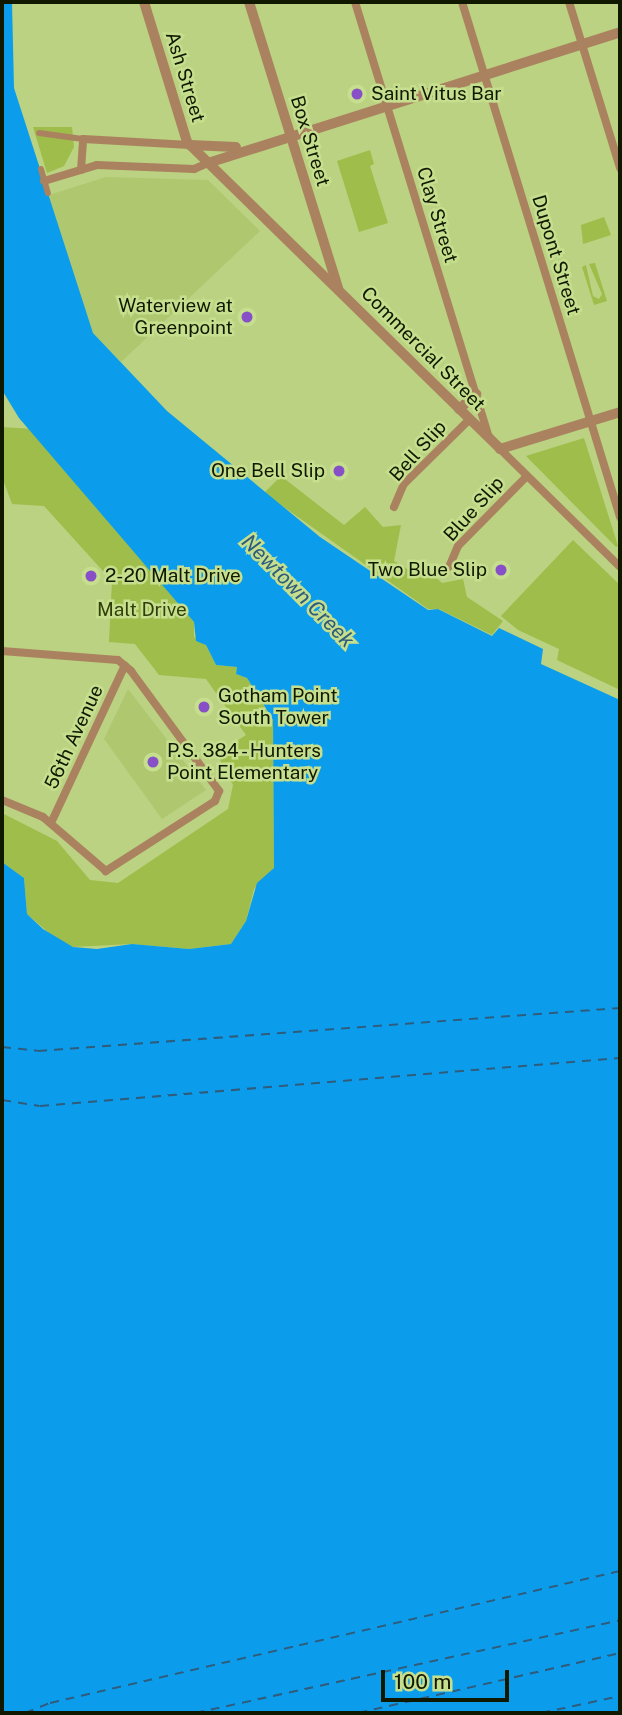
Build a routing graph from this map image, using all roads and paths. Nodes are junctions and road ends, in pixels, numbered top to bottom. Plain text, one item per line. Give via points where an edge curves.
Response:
1 (144, 2) edge
2 (249, 2) edge
3 (355, 2) edge
4 (462, 2) edge
5 (569, 2) edge
6 (620, 32) edge
7 (582, 44) junction
8 (484, 74) junction
9 (387, 104) junction
10 (39, 133) dead end
11 (289, 134) junction
12 (83, 139) junction
13 (190, 145) junction
14 (245, 147) junction
15 (205, 160) junction
16 (620, 168) edge
17 (41, 169) dead end
18 (81, 170) junction
19 (44, 181) junction
20 (48, 192) dead end
21 (323, 241) junction
22 (302, 253) junction
23 (339, 290) junction
24 (476, 394) junction
25 (459, 409) junction
26 (620, 412) edge
27 (470, 419) junction
28 (591, 421) junction
29 (489, 438) junction
30 (500, 449) junction
31 (527, 476) junction
32 (394, 507) dead end
33 (620, 517) edge
34 (619, 565) edge
35 (449, 567) dead end
36 (2, 652) edge
37 (125, 665) junction
38 (2, 800) edge
39 (51, 823) junction

1 - 13 street, Ash Street
2 - 11 street, Box Street
3 - 9 street, Clay Street
4 - 8 street, Dupont Street
5 - 7 street
6 - 7 street
7 - 8 street
7 - 16 street
8 - 9 street
8 - 28 street, Dupont Street
9 - 11 street
9 - 24 street, Clay Street
10 - 12 street
11 - 14 street
11 - 21 street, Box Street
12 - 13 street
12 - 18 street
13 - 14 street
13 - 15 street, Ash Street
14 - 15 street
15 - 18 street via 194,169 100,164
15 - 22 street, Commercial Street
17 - 19 street
18 - 19 street
19 - 20 street
21 - 22 street via 314,252
21 - 23 street, Box Street
22 - 23 street, Commercial Street
23 - 25 street, Commercial Street
24 - 25 street
24 - 29 street, Clay Street
25 - 27 street, Commercial Street
26 - 28 street
27 - 29 street, Commercial Street
27 - 32 street, Bell Slip via 404,484
28 - 30 street
28 - 33 street, Dupont Street
29 - 30 street, Commercial Street
30 - 31 street, Commercial Street
31 - 34 street, Commercial Street
31 - 35 street, Blue Slip via 458,545
36 - 37 street via 116,660
37 - 39 street, 56th Avenue
37 - 39 street via 214,781 219,795 106,871
38 - 39 street

